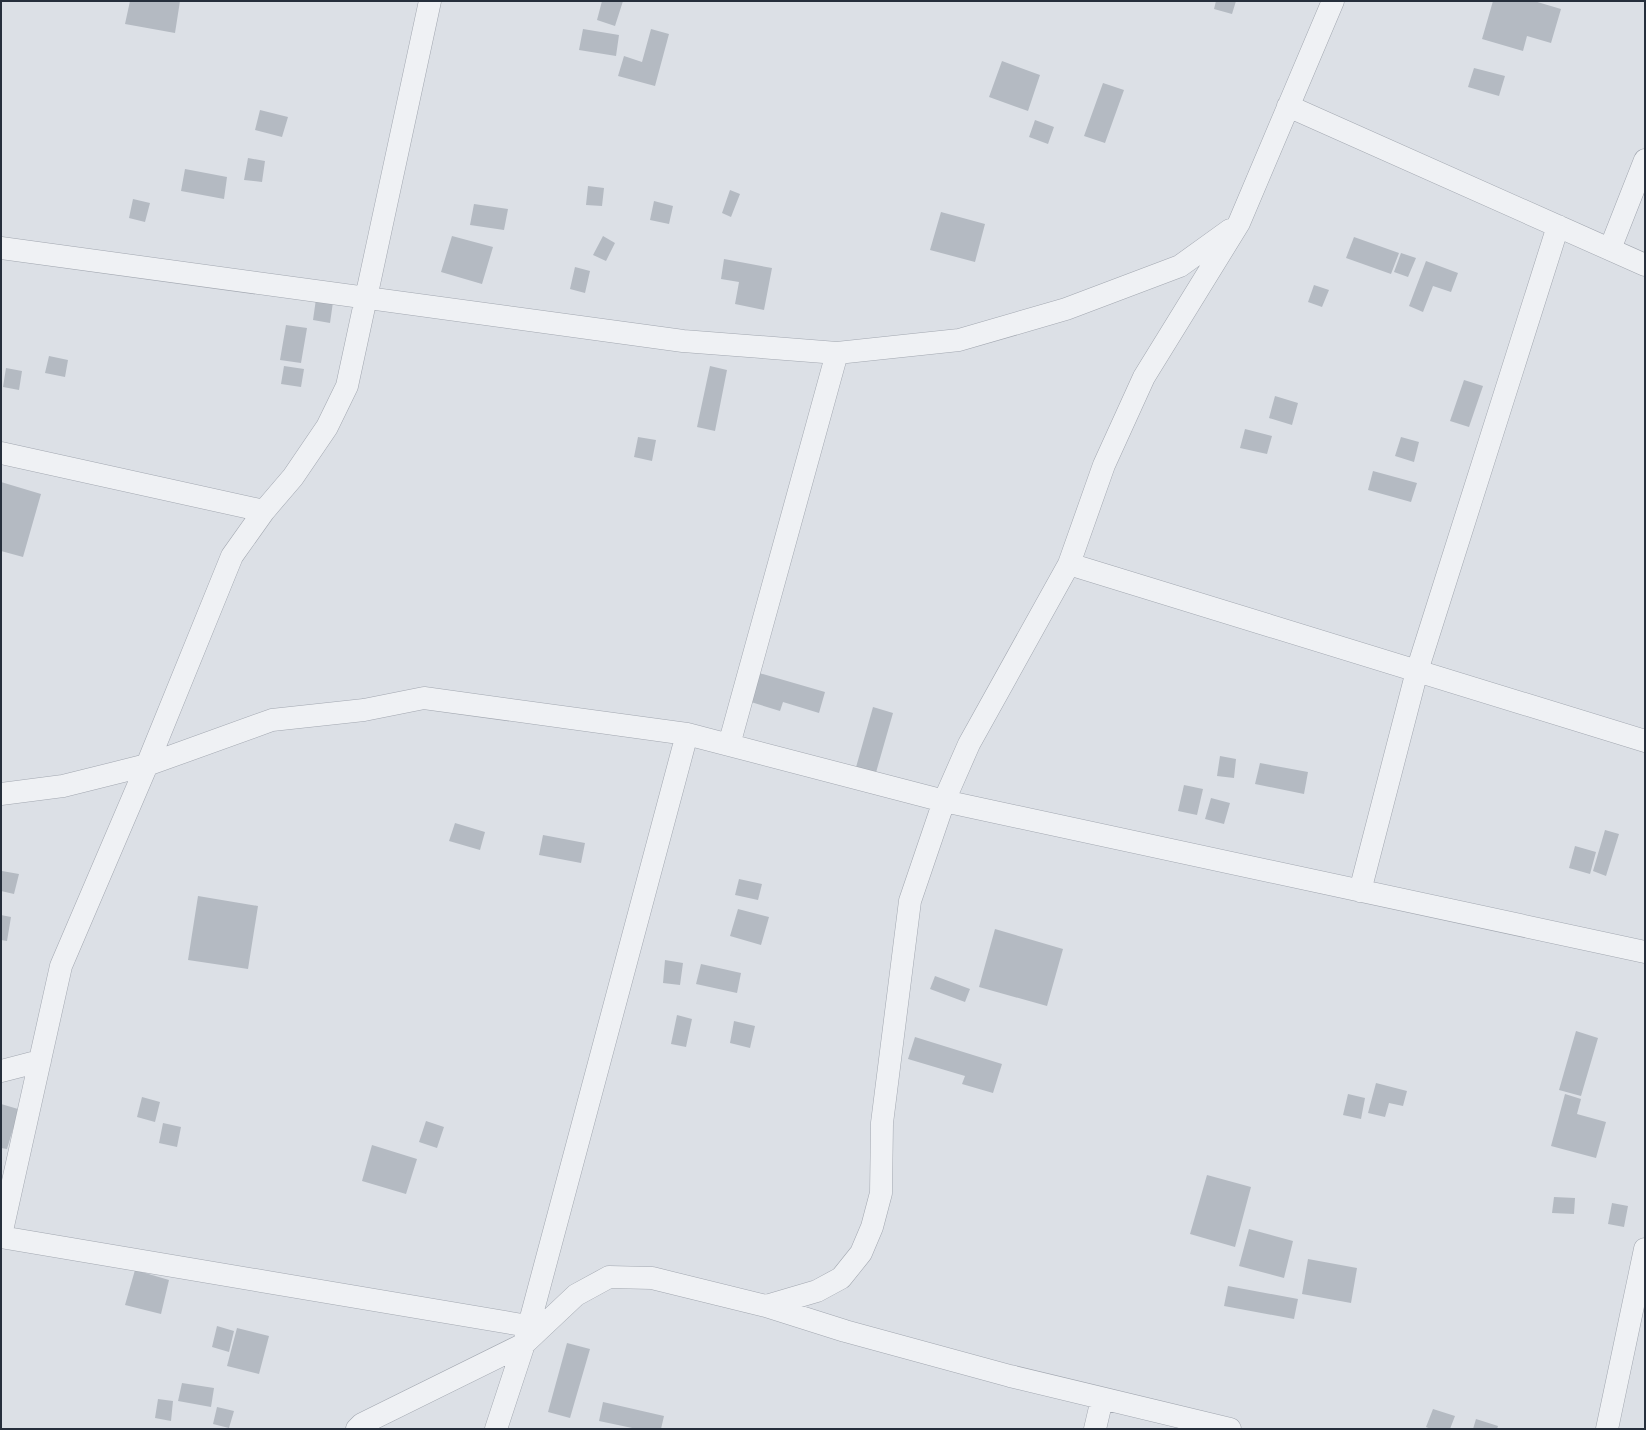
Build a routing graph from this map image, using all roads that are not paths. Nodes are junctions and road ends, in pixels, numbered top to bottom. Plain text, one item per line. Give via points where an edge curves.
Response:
1 (430, 1) edge
2 (1333, 1) edge
3 (1288, 106) junction
4 (1645, 160) edge
5 (1239, 223) junction
6 (1558, 226) junction
7 (1, 248) edge
8 (1610, 250) junction
9 (1645, 265) edge
10 (365, 298) junction
11 (837, 353) junction
12 (1, 453) edge
13 (264, 511) junction
14 (1069, 564) junction
15 (1417, 671) junction
16 (687, 734) junction
17 (1645, 742) edge
18 (729, 745) junction
19 (147, 764) junction
20 (1, 794) edge
21 (944, 801) junction
22 (1360, 891) junction
23 (1645, 952) edge
24 (40, 1061) junction
25 (1, 1071) edge
26 (1, 1236) edge
27 (1645, 1249) edge
28 (766, 1306) junction
29 (526, 1335) junction
30 (1102, 1399) junction
31 (357, 1429) edge
32 (496, 1429) edge
33 (1094, 1429) edge
34 (1230, 1429) edge
35 (1607, 1429) edge

1 - 10 street
2 - 3 street
3 - 5 street
3 - 6 street
4 - 8 street
5 - 11 street via 1180,266 1066,309 959,340
5 - 14 street via 1144,378 1104,465
6 - 8 street
6 - 15 street
7 - 10 street
8 - 9 street
10 - 11 street via 683,341
10 - 13 street via 347,386 322,433 293,477
11 - 18 street
12 - 13 street
13 - 19 street via 232,556
14 - 15 street
14 - 21 street via 969,744
15 - 17 street
15 - 22 street
16 - 18 street
16 - 19 street via 424,698 364,710 272,720
16 - 29 street
18 - 21 street
19 - 20 street via 63,786
19 - 24 street via 62,966
21 - 22 street
21 - 28 street via 910,901 882,1123 881,1193 872,1227 861,1253 841,1278 817,1291
22 - 23 street
24 - 25 street
24 - 26 street
26 - 29 street
27 - 35 street
28 - 29 street via 652,1278 609,1277 576,1295
28 - 30 street via 846,1331
29 - 31 street
29 - 32 street
30 - 33 street
30 - 34 street

